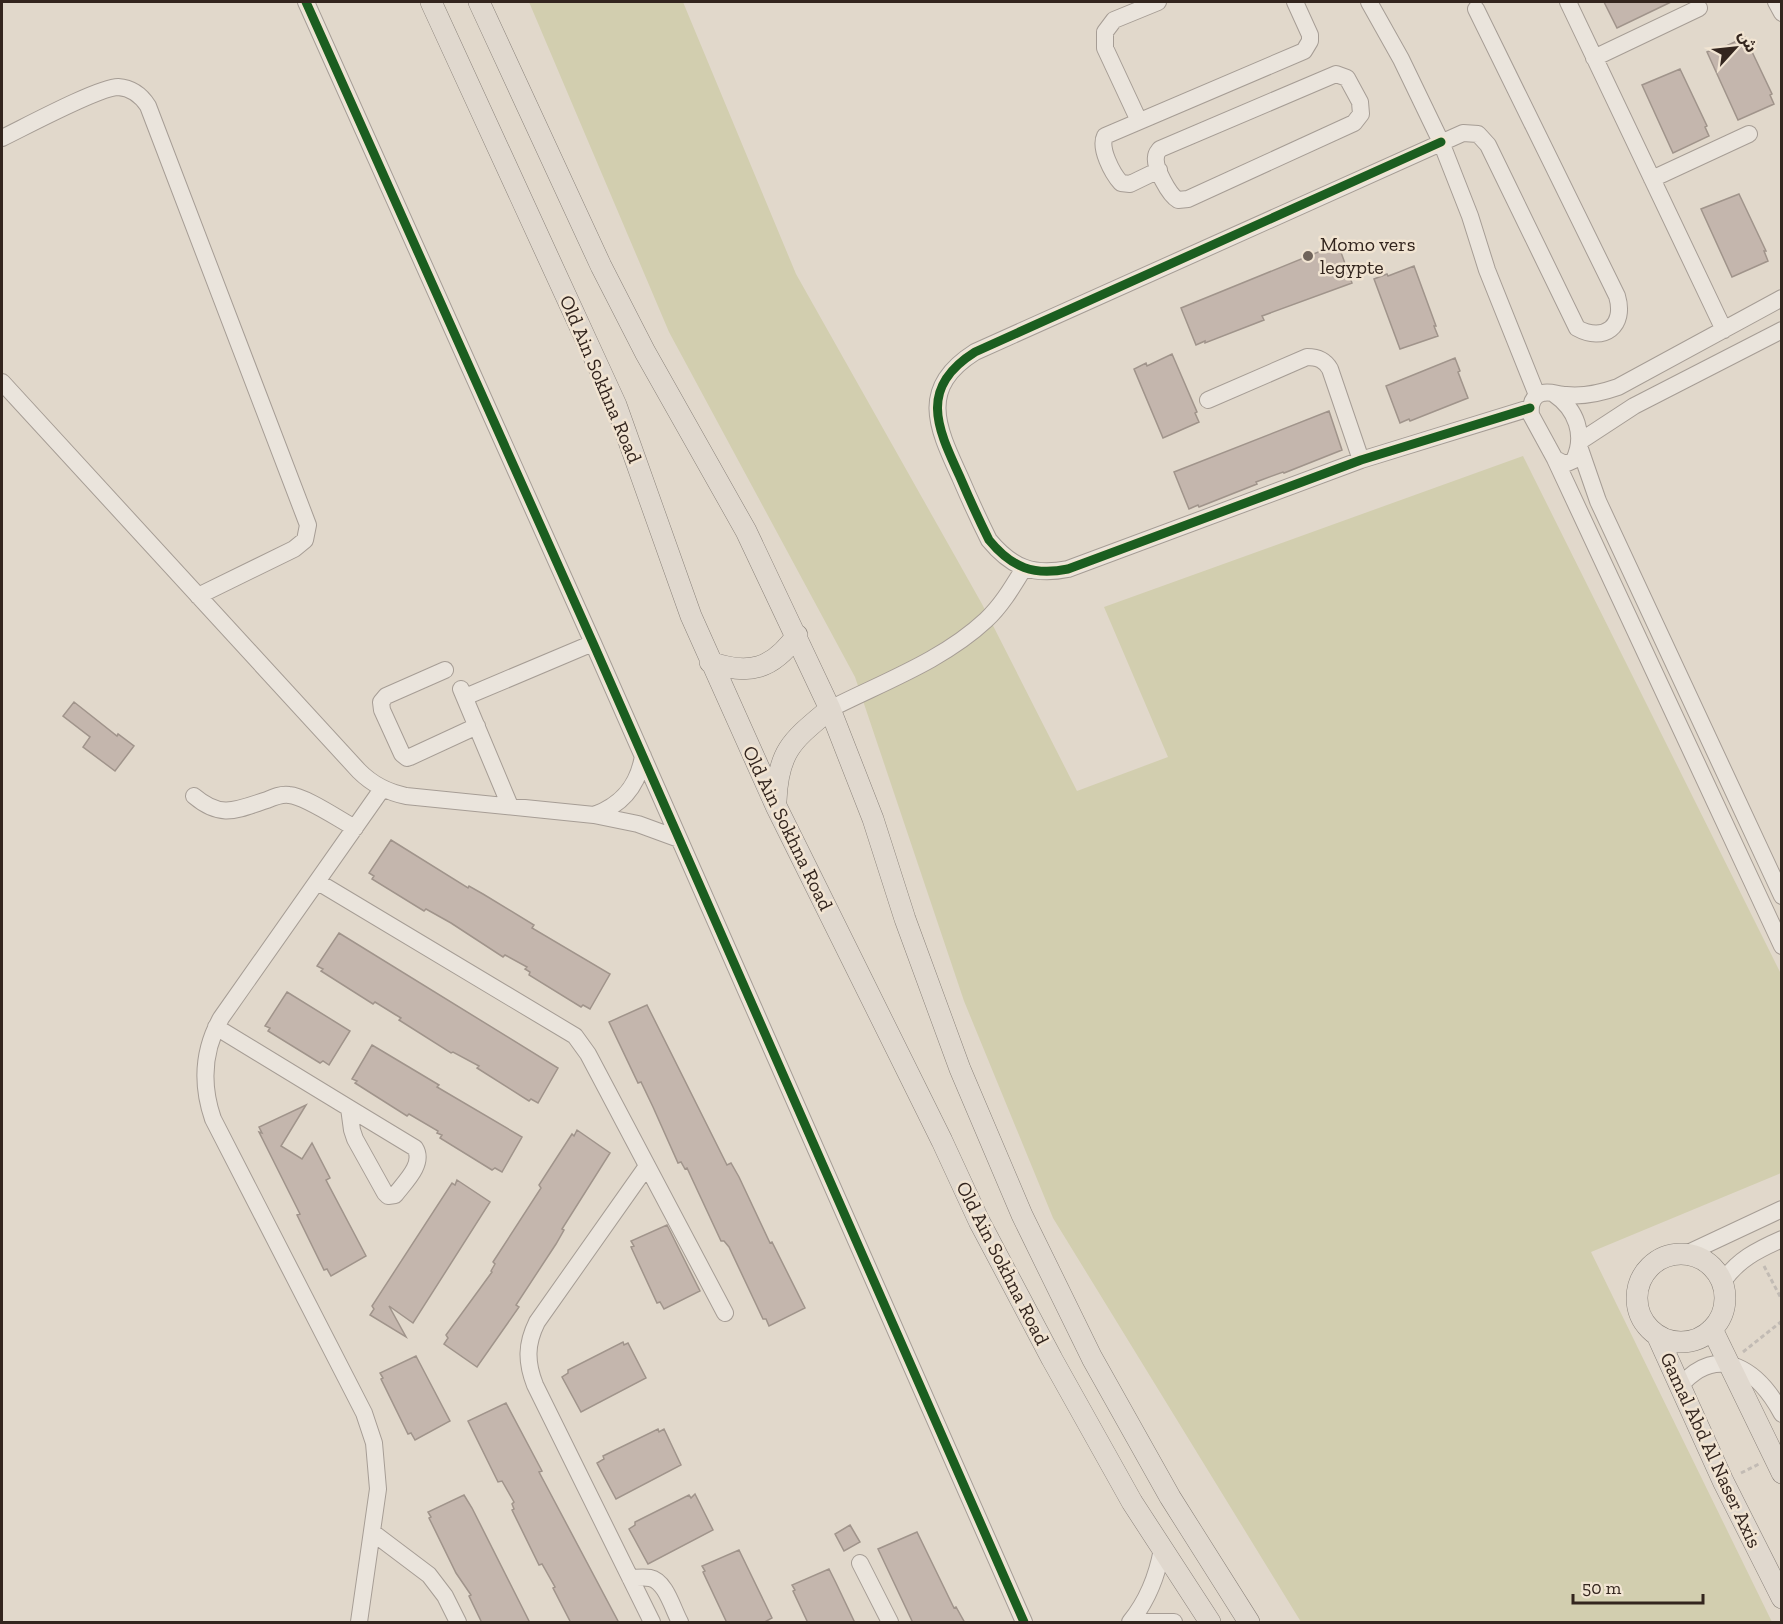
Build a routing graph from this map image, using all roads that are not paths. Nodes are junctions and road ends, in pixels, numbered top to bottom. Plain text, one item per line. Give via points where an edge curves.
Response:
1 (306, 2) edge
2 (431, 2) edge
3 (479, 2) edge
4 (1158, 2) edge
5 (1295, 2) edge
6 (1368, 2) edge
7 (1568, 2) edge
8 (1776, 2) edge
9 (1699, 8) dead end
10 (1476, 9) dead end
11 (1782, 13) edge
12 (1594, 58) junction
13 (1139, 121) junction
14 (1749, 134) dead end
15 (2, 138) edge
16 (1441, 142) junction
17 (1159, 170) junction
18 (1652, 179) junction
19 (1782, 298) edge
20 (1724, 330) junction
21 (1782, 330) edge
22 (2, 382) edge
23 (1540, 399) junction
24 (1208, 400) dead end
25 (1579, 444) junction
26 (1555, 459) junction
27 (1361, 460) junction
28 (1024, 568) junction
29 (198, 596) junction
30 (797, 635) junction
31 (593, 643) junction
32 (710, 662) junction
33 (445, 670) dead end
34 (830, 709) junction
35 (477, 726) junction
36 (643, 756) junction
37 (382, 789) junction
38 (194, 796) dead end
39 (510, 806) junction
40 (776, 806) junction
41 (594, 814) junction
42 (355, 828) junction
43 (680, 839) junction
44 (318, 882) junction
45 (1782, 896) edge
46 (1782, 946) edge
47 (216, 1027) junction
48 (349, 1108) junction
49 (647, 1166) junction
50 (1782, 1209) edge
51 (1782, 1239) edge
52 (1686, 1254) junction
53 (1722, 1283) junction
54 (725, 1313) dead end
55 (1712, 1329) junction
56 (1657, 1335) junction
57 (1728, 1363) junction
58 (1680, 1386) junction
59 (1782, 1414) edge
60 (1778, 1465) edge
61 (372, 1532) junction
62 (1162, 1549) junction
63 (860, 1563) dead end
64 (630, 1578) junction
65 (1782, 1598) edge
66 (359, 1623) edge
67 (458, 1623) edge
68 (652, 1623) edge
69 (680, 1623) edge
70 (890, 1623) edge
71 (1024, 1623) edge
72 (1130, 1623) edge
73 (1142, 1623) edge
74 (1174, 1623) edge
75 (1210, 1623) edge
76 (1249, 1623) edge

1 - 31 street
2 - 32 main road, Old Ain Sokhna Road via 615,405
3 - 30 main road, Old Ain Sokhna Road via 605,276 746,531
4 - 13 street via 1114,20 1105,32 1105,48
5 - 13 street via 1310,35 1304,51
6 - 16 street
7 - 12 street
8 - 11 street
9 - 12 street
10 - 16 street via 1617,296 1618,320 1611,329 1588,334 1577,328 1484,138 1463,132
12 - 18 street
13 - 17 street via 1105,136 1104,148 1118,179 1125,184
14 - 18 street
15 - 29 street via 112,88 133,91 148,106 308,525 305,540 294,549
16 - 23 street via 1487,270
16 - 28 street via 975,352 953,368 937,405 940,432 989,540 999,552
17 - 17 street via 1173,197 1188,199 1354,123 1361,114 1360,102 1347,78 1331,76 1160,149 1155,159
18 - 20 street
19 - 20 street
20 - 23 street via 1618,387
21 - 25 street via 1634,406
22 - 29 street
23 - 25 street via 1570,408
23 - 26 street via 1531,415
23 - 27 street
24 - 27 street via 1307,357 1318,358 1330,369
25 - 26 street via 1570,463
25 - 45 street via 1598,501
26 - 46 street
27 - 28 street via 1068,569 1046,572
28 - 34 street via 1006,597 966,636 918,666
29 - 37 street via 359,771
30 - 32 main road via 769,663 750,669 730,669
30 - 34 main road, Old Ain Sokhna Road
31 - 35 street via 463,693
31 - 36 street
32 - 40 main road, Old Ain Sokhna Road
33 - 35 street via 386,696 381,702 402,754 410,757
34 - 40 main road via 793,741 782,759
34 - 76 main road, Old Ain Sokhna Road via 873,819 960,1069 1022,1215 1092,1358 1164,1487
35 - 39 street
36 - 41 street via 632,789 615,805
36 - 43 street
37 - 39 street via 406,796
37 - 42 street
38 - 42 street via 219,811 233,811 280,795 293,795
39 - 41 street
40 - 62 main road, Old Ain Sokhna Road via 979,1221 1052,1359
41 - 43 street
42 - 44 street
43 - 71 street
44 - 47 street
44 - 49 street via 575,1036
47 - 48 street
47 - 61 street via 205,1066 208,1106 364,1413 378,1473
48 - 48 street via 418,1152 416,1165 395,1195 385,1193 359,1148
49 - 54 street
49 - 64 street via 537,1322 528,1353 535,1385
50 - 52 street
51 - 53 street via 1737,1264
52 - 53 main road via 1712,1267
52 - 56 main road via 1657,1260 1639,1283 1639,1312
53 - 55 main road via 1722,1312
55 - 56 main road via 1686,1342
55 - 57 main road
56 - 58 main road, Gamal Abd Al Naser Axis
57 - 58 street via 1701,1367
57 - 59 street via 1761,1382
57 - 60 main road
58 - 65 main road, Gamal Abd Al Naser Axis
61 - 66 street
61 - 67 street via 429,1575
62 - 72 street via 1154,1582
62 - 75 main road, Old Ain Sokhna Road
63 - 70 street
64 - 68 street
64 - 69 street via 649,1577 658,1581
73 - 74 street

